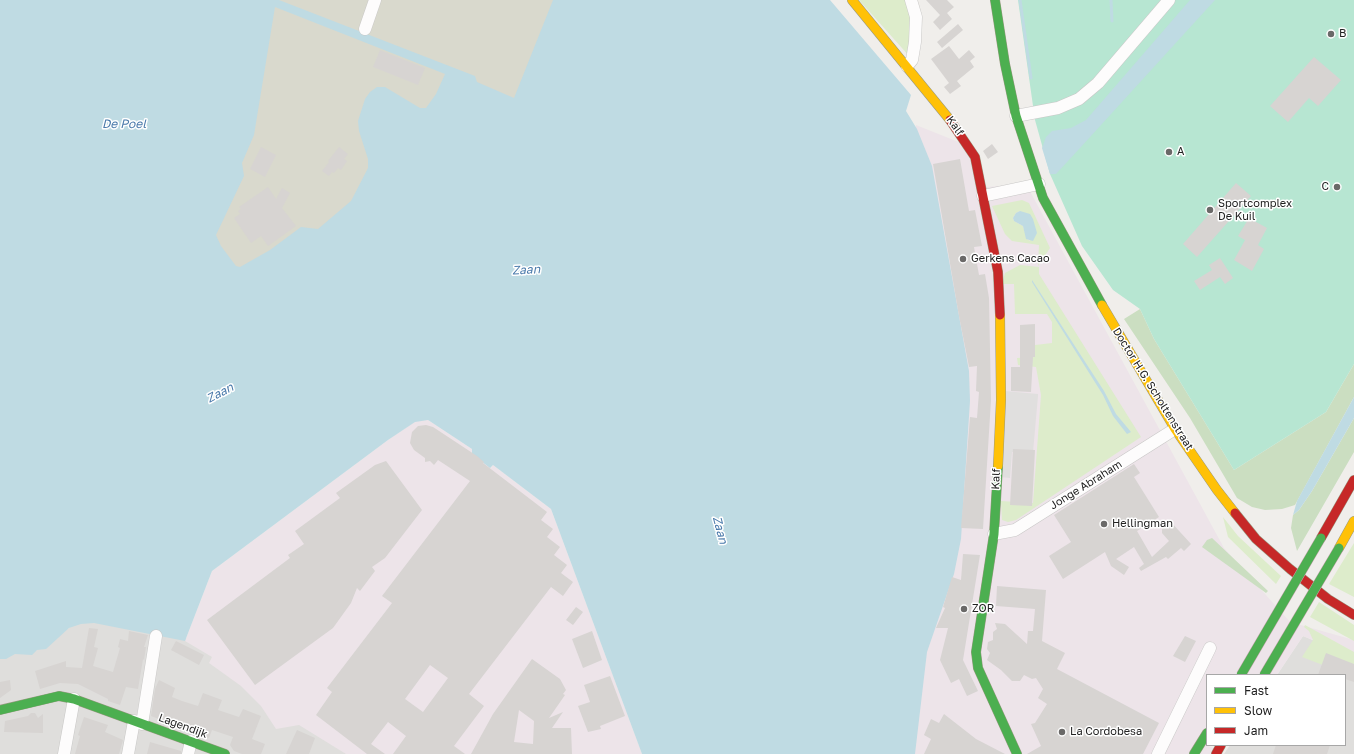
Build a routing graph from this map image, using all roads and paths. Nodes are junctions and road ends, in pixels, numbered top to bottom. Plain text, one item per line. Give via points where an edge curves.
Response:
1 (375, 0) edge
2 (852, 0) edge
3 (911, 0) edge
4 (995, 0) edge
5 (1169, 0) edge
6 (365, 30) dead end
7 (907, 66) junction
8 (1016, 116) junction
9 (1039, 184) junction
10 (982, 196) junction
11 (1175, 428) junction
12 (1354, 480) edge
13 (1354, 521) edge
14 (994, 534) junction
15 (1354, 615) edge
16 (156, 636) dead end
17 (1210, 648) dead end
18 (1242, 674) edge
19 (1265, 674) edge
20 (74, 699) junction
21 (0, 710) edge
22 (138, 722) junction
23 (1206, 734) edge
24 (191, 742) junction
25 (64, 754) edge
26 (128, 754) edge
27 (188, 754) edge
28 (224, 754) edge
29 (1017, 754) edge
30 (1158, 754) edge
31 (1194, 754) edge

1 - 6 street
2 - 7 main road, Kalf
3 - 7 street via 916,17 915,42 912,60
4 - 8 main road, Doctor H.G. Scholtenstraat
5 - 8 street via 1098,83 1079,99 1058,108
7 - 10 main road, Kalf via 962,135 975,157
8 - 9 main road, Doctor H.G. Scholtenstraat
9 - 10 street
9 - 11 main road, Doctor H.G. Scholtenstraat via 1043,198 1085,277
10 - 14 main road, Kalf via 998,272 1001,336 1001,400
11 - 14 street, Jonge Abraham via 1015,530
11 - 15 main road, Doctor H.G. Scholtenstraat via 1217,490 1256,539 1323,595
12 - 18 main road, bridge
13 - 19 main road, bridge
14 - 29 main road, Kalf via 976,652 978,668
16 - 22 street
17 - 30 street
20 - 21 main road, Lagendijk via 59,696
20 - 22 main road, Lagendijk
20 - 25 street
22 - 24 main road, Lagendijk
22 - 26 street
23 - 31 main road
24 - 27 street
24 - 28 main road, Lagendijk

